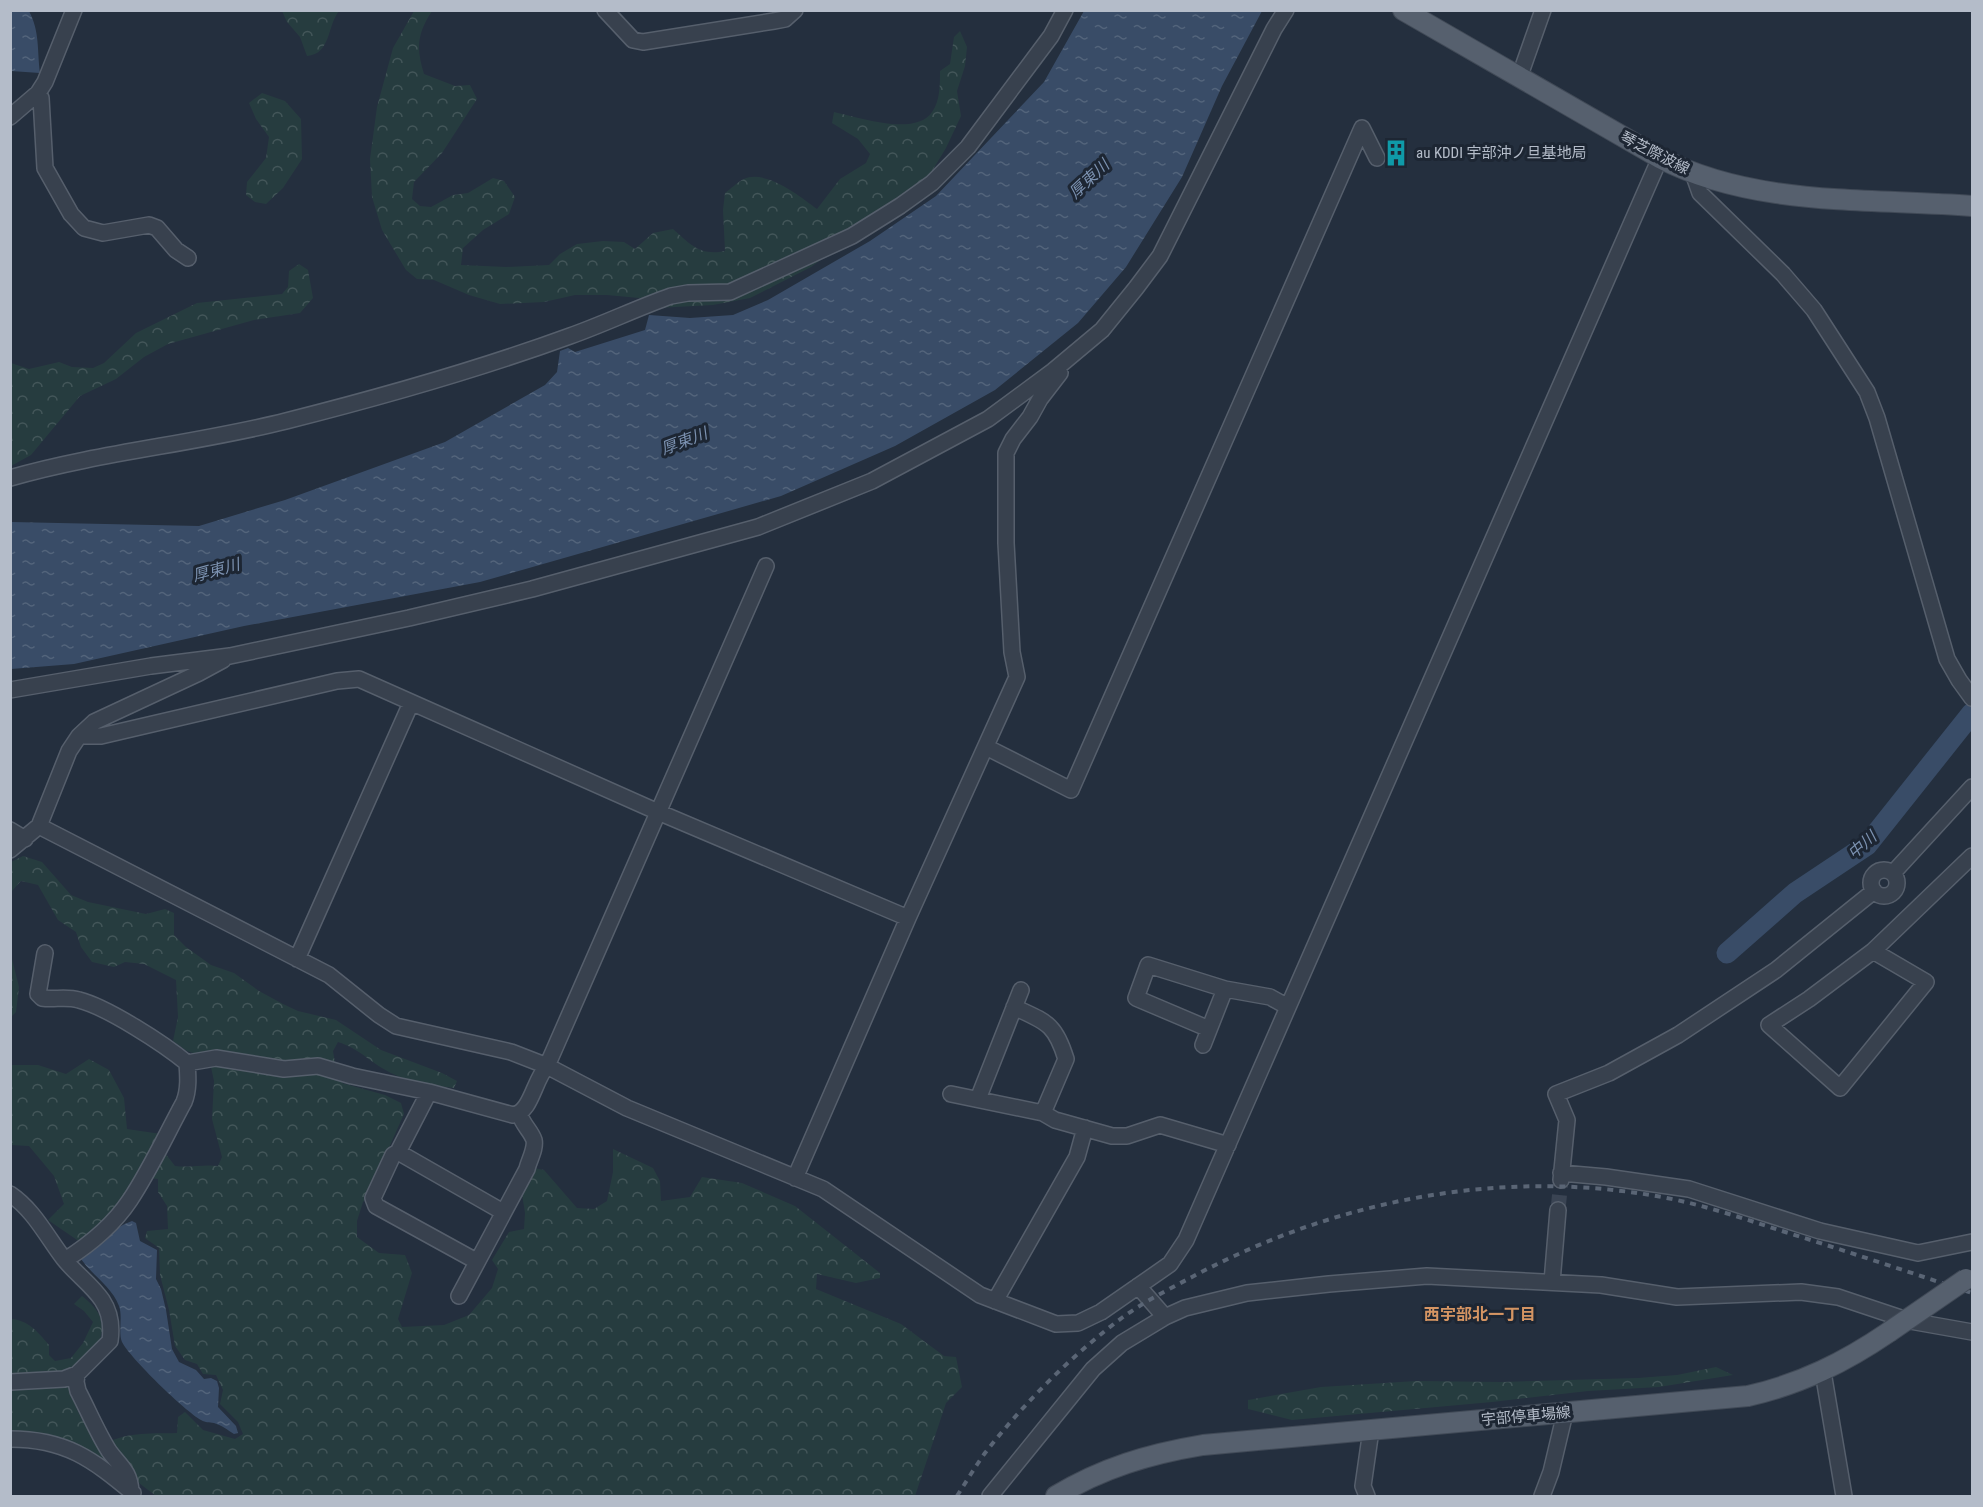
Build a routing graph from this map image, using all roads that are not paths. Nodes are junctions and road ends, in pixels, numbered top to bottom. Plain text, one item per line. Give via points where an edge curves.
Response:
1 (74, 10) edge
2 (605, 10) edge
3 (795, 10) edge
4 (1065, 10) edge
5 (1286, 10) edge
6 (1403, 10) edge
7 (1543, 10) edge
8 (1520, 78) junction
9 (38, 93) junction
10 (10, 117) edge
11 (1377, 159) dead end
12 (1660, 159) junction
13 (1693, 173) junction
14 (1972, 206) edge
15 (188, 258) dead end
16 (1069, 358) junction
17 (10, 478) edge
18 (766, 566) dead end
19 (230, 656) junction
20 (10, 690) edge
21 (1972, 698) edge
22 (411, 703) junction
23 (79, 736) junction
24 (986, 747) junction
25 (1972, 787) edge
26 (658, 812) junction
27 (39, 826) junction
28 (10, 830) edge
29 (26, 838) junction
30 (10, 850) edge
31 (1972, 856) edge
32 (908, 918) junction
33 (1873, 951) junction
34 (45, 953) dead end
35 (297, 959) junction
36 (1225, 989) junction
37 (1021, 990) dead end
38 (1014, 1007) junction
39 (1288, 1007) junction
40 (1209, 1029) junction
41 (1203, 1045) dead end
42 (187, 1063) junction
43 (547, 1066) junction
44 (429, 1092) junction
45 (951, 1094) dead end
46 (978, 1099) junction
47 (1043, 1113) junction
48 (520, 1114) junction
49 (1085, 1128) junction
50 (1228, 1145) junction
51 (398, 1152) junction
52 (795, 1178) junction
53 (10, 1194) edge
54 (1558, 1210) tunnel mouth
55 (502, 1212) junction
56 (1972, 1242) edge
57 (65, 1260) junction
58 (476, 1261) junction
59 (1970, 1276) edge
60 (1552, 1282) junction
61 (1138, 1286) junction
62 (459, 1296) dead end
63 (995, 1301) junction
64 (1165, 1317) junction
65 (1972, 1332) edge
66 (1823, 1372) junction
67 (77, 1374) junction
68 (10, 1382) edge
69 (1564, 1413) junction
70 (1371, 1430) junction
71 (10, 1439) edge
72 (134, 1494) edge
73 (990, 1497) edge
74 (1056, 1497) edge
75 (1367, 1497) edge
76 (1542, 1497) edge
77 (1844, 1497) edge

1 - 9 street
2 - 3 street via 633,40 643,42 785,19
4 - 17 street via 1051,36 968,147 932,183 877,222 759,280 730,292 671,296 570,336 298,417
5 - 16 street via 1160,256 1102,330
6 - 8 main road, 琴芝際波線
7 - 8 street
8 - 12 main road, 琴芝際波線
9 - 10 street
9 - 15 street via 45,168 71,214 84,228 103,233 149,225 157,228
11 - 24 street via 1362,128 1071,790
12 - 13 main road, 琴芝際波線
12 - 39 street
13 - 14 main road, 琴芝際波線 via 1779,194
13 - 21 street via 1700,193 1784,274 1814,310 1867,392 1947,658
16 - 19 street via 988,419 942,445 872,481 758,526 532,589
16 - 24 street via 1006,453 1006,543 1017,677
18 - 26 street
19 - 20 street
19 - 23 street via 94,722
22 - 23 street via 359,679 348,679 101,736
22 - 26 street
22 - 35 street
23 - 27 street
24 - 32 street
25 - 56 street via 1893,873 1878,871 1873,876 1874,891 1776,970 1678,1035 1609,1073 1556,1094 1567,1120 1561,1176 1606,1177 1689,1189 1820,1231 1918,1253
26 - 32 street
26 - 43 street
27 - 29 street
27 - 35 street
28 - 29 street
29 - 30 street
31 - 33 street
32 - 52 street
33 - 33 street via 1926,982 1840,1088 1769,1025
34 - 42 street via 38,994 42,998 82,1000 112,1014
35 - 43 street via 329,975 396,1026 511,1052
36 - 39 street via 1270,997
36 - 40 street
36 - 40 street via 1148,965 1136,998
37 - 38 street
38 - 46 street
38 - 47 street via 1054,1030 1066,1059
39 - 50 street
40 - 41 street
42 - 44 street via 216,1058 277,1068 318,1066
42 - 57 street via 184,1102 129,1202 108,1226
43 - 48 street via 539,1074
43 - 52 street via 627,1108
44 - 48 street
44 - 51 street
45 - 46 street
46 - 47 street
47 - 49 street
48 - 55 street via 534,1142 533,1150 527,1169
49 - 50 street via 1127,1136 1160,1125
49 - 63 street via 1077,1157
50 - 61 street via 1177,1255
51 - 55 street
51 - 58 street via 373,1198 376,1206
52 - 63 street via 824,1189 980,1295
53 - 57 street via 32,1213
54 - 60 street
55 - 58 street
57 - 67 street via 102,1300 111,1333 110,1341
58 - 62 street
59 - 66 main road, 宇部停車場線, bridge
60 - 64 street via 1427,1276 1329,1284 1223,1298
60 - 65 street via 1677,1297 1816,1293 1910,1321
61 - 63 street via 1089,1319 1068,1325 1044,1321
61 - 64 street
64 - 73 street via 1122,1342 1099,1363
66 - 69 main road, 宇部停車場線 via 1748,1396
66 - 77 street
67 - 68 street via 64,1379
67 - 72 street via 78,1391 110,1451 123,1465
69 - 70 main road, 宇部停車場線
69 - 76 street
70 - 74 main road, 宇部停車場線 via 1203,1444 1144,1456 1083,1481
70 - 75 street via 1363,1486
71 - 72 street via 60,1445 80,1454

